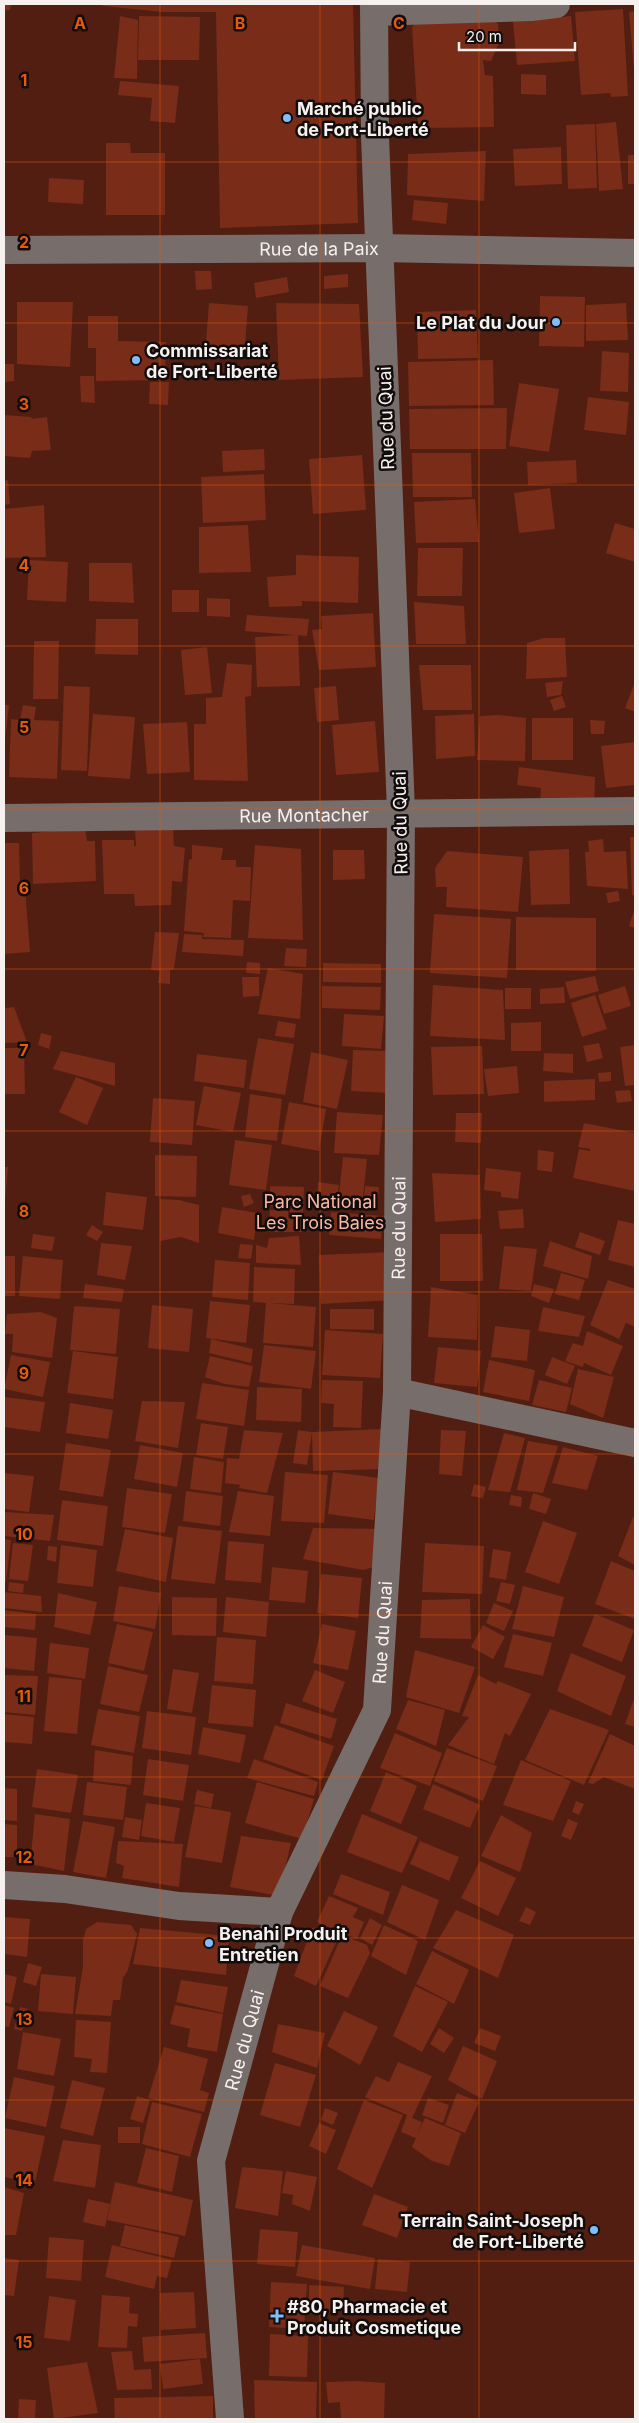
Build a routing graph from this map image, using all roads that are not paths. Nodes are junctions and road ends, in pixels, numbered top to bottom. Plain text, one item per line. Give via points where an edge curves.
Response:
1 (556, 4) edge
2 (374, 8) edge
3 (379, 248) junction
4 (4, 250) edge
5 (635, 253) edge
6 (635, 811) edge
7 (401, 812) junction
8 (4, 818) edge
9 (397, 1392) junction
10 (635, 1443) edge
11 (4, 1885) edge
12 (279, 1912) junction
13 (230, 2419) edge

1 - 2 street
2 - 3 street, Rue du Quai
3 - 4 street, Rue de la Paix
3 - 5 street, Rue de la Paix
3 - 7 street, Rue du Quai
6 - 7 street, Rue Montacher
7 - 8 street, Rue Montacher
7 - 9 street, Rue du Quai
9 - 10 street
9 - 12 street, Rue du Quai via 377,1710
11 - 12 street via 65,1889 178,1906
12 - 13 street, Rue du Quai via 211,2161

